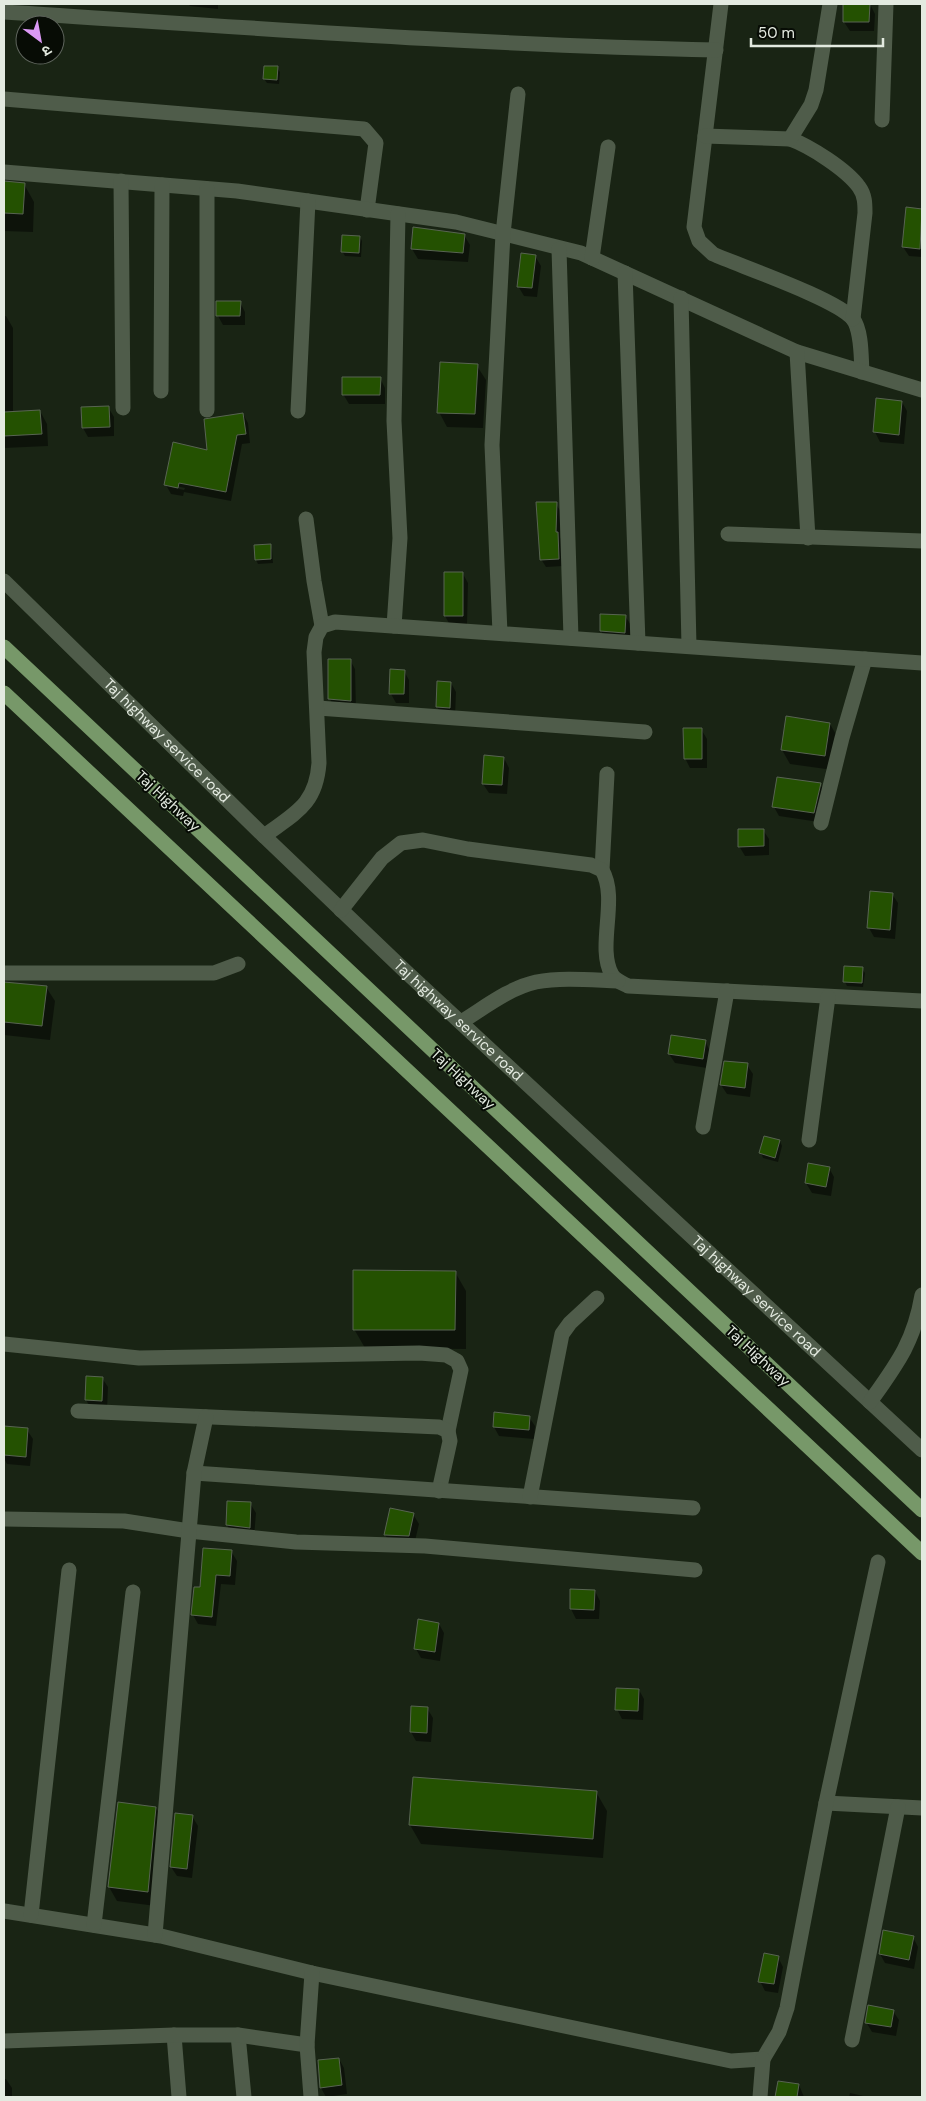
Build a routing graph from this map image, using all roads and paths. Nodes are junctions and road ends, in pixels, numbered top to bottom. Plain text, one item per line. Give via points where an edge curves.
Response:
1 (721, 4) edge
2 (830, 4) edge
3 (886, 4) edge
4 (4, 12) edge
5 (716, 50) junction
6 (518, 94) dead end
7 (4, 99) edge
8 (882, 120) dead end
9 (705, 136) junction
10 (790, 139) junction
11 (608, 147) dead end
12 (4, 172) edge
13 (121, 182) junction
14 (162, 185) junction
15 (207, 189) junction
16 (308, 202) junction
17 (366, 210) junction
18 (398, 214) junction
19 (503, 234) junction
20 (559, 249) junction
21 (592, 258) junction
22 (626, 273) junction
23 (681, 298) junction
24 (853, 319) junction
25 (797, 352) junction
26 (862, 372) junction
27 (922, 390) edge
28 (161, 391) dead end
29 (123, 408) dead end
30 (206, 410) dead end
31 (298, 412) dead end
32 (306, 519) dead end
33 (728, 534) dead end
34 (808, 538) junction
35 (922, 541) edge
36 (4, 581) edge
37 (322, 626) junction
38 (394, 626) junction
39 (500, 633) junction
40 (571, 638) junction
41 (638, 643) junction
42 (689, 646) junction
43 (4, 647) edge
44 (865, 659) junction
45 (922, 663) edge
46 (4, 693) edge
47 (318, 708) junction
48 (645, 732) dead end
49 (608, 774) dead end
50 (821, 824) dead end
51 (264, 836) junction
52 (602, 870) junction
53 (341, 910) junction
54 (238, 964) dead end
55 (4, 973) edge
56 (618, 981) junction
57 (727, 992) junction
58 (828, 997) junction
59 (922, 1000) edge
60 (461, 1022) junction
61 (703, 1127) dead end
62 (809, 1140) dead end
63 (922, 1295) edge
64 (597, 1298) dead end
65 (4, 1344) edge
66 (870, 1402) junction
67 (78, 1411) dead end
68 (206, 1417) junction
69 (448, 1431) junction
70 (922, 1450) edge
71 (194, 1473) junction
72 (439, 1491) junction
73 (530, 1497) junction
74 (693, 1508) dead end
75 (922, 1510) edge
76 (4, 1519) edge
77 (189, 1531) junction
78 (922, 1553) edge
79 (878, 1562) dead end
80 (69, 1570) dead end
81 (695, 1570) dead end
82 (133, 1592) dead end
83 (826, 1804) junction
84 (898, 1807) junction
85 (922, 1808) edge
86 (4, 1911) edge
87 (31, 1915) junction
88 (94, 1925) junction
89 (156, 1935) junction
90 (312, 1973) junction
91 (174, 2035) junction
92 (238, 2035) junction
93 (852, 2040) dead end
94 (4, 2041) edge
95 (307, 2045) junction
96 (763, 2059) junction
97 (179, 2097) edge
98 (244, 2097) edge
99 (311, 2097) edge
100 (760, 2097) edge

1 - 5 street
2 - 10 street via 816,90 811,106
3 - 8 street
4 - 5 street via 471,42
5 - 9 street
6 - 19 street
7 - 17 street via 364,129 376,142
9 - 10 street
9 - 24 street via 694,227 699,241 713,254 832,304
10 - 24 street via 837,167 860,189 865,202
11 - 21 street
12 - 13 street
13 - 14 street
13 - 29 street
14 - 15 street
14 - 28 street
15 - 16 street
15 - 30 street
16 - 17 street
16 - 31 street
17 - 18 street
18 - 19 street via 456,222
18 - 38 street via 394,421 400,538
19 - 20 street
19 - 39 street via 492,445
20 - 21 street
20 - 40 street
21 - 22 street
22 - 23 street
22 - 41 street
23 - 25 street
23 - 42 street
24 - 26 street via 860,338
25 - 26 street
25 - 34 street
26 - 27 street
32 - 37 street
33 - 34 street
34 - 35 street
36 - 51 street, Taj highway service road
37 - 38 street via 335,622
37 - 47 street via 314,652
38 - 39 street
39 - 40 street
40 - 41 street
41 - 42 street
42 - 44 street
43 - 75 main road, Taj Highway
44 - 45 street
44 - 50 street
46 - 78 main road
47 - 48 street
47 - 51 street via 318,781 311,798
49 - 52 street
51 - 53 street, Taj highway service road
52 - 53 street via 591,865 424,840 401,843 382,858
52 - 56 street via 608,884 608,956 612,975
53 - 60 street, Taj highway service road
54 - 55 street via 214,973
56 - 57 street via 628,986
56 - 60 street via 553,980 534,983 508,994
57 - 58 street
57 - 61 street
58 - 59 street
58 - 62 street
60 - 66 street, Taj highway service road
63 - 66 street via 911,1338
64 - 73 street via 562,1334
65 - 69 street via 140,1358 446,1355 457,1361 461,1370
66 - 70 street, Taj highway service road
67 - 68 street
68 - 69 street via 439,1427
68 - 71 street
69 - 72 street via 450,1442
71 - 72 street
71 - 77 street
72 - 73 street
73 - 74 street
76 - 77 street via 124,1521
77 - 81 street via 296,1542 425,1546
77 - 89 street
79 - 83 street
80 - 87 street
82 - 88 street
83 - 84 street
83 - 96 street via 787,2008 779,2032
84 - 85 street
84 - 93 street
86 - 87 street
87 - 88 street
88 - 89 street
89 - 90 street
90 - 95 street
90 - 96 street via 731,2061
91 - 92 street
91 - 94 street
91 - 97 street
92 - 95 street
92 - 98 street
95 - 99 street
96 - 100 street

